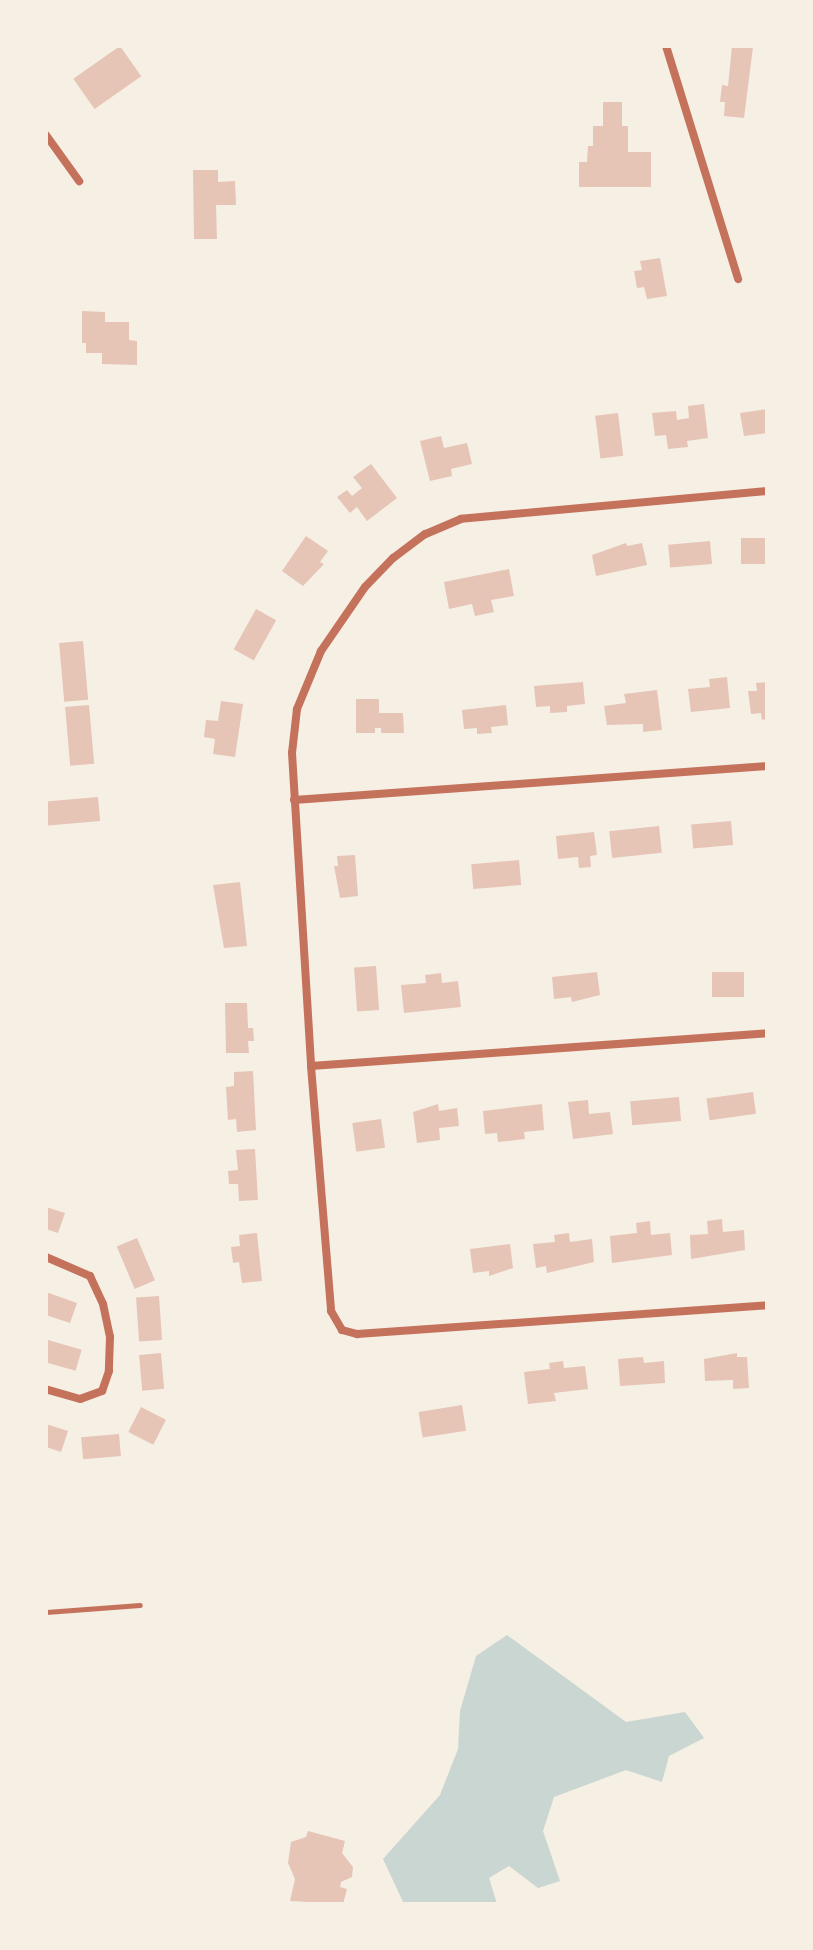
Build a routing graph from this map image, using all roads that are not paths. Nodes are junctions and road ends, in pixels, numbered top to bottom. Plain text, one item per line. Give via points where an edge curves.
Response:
1 (666, 46) edge
2 (46, 135) edge
3 (79, 181) dead end
4 (738, 279) dead end
5 (767, 491) edge
6 (767, 766) edge
7 (294, 800) junction
8 (767, 1033) edge
9 (311, 1066) junction
10 (46, 1257) edge
11 (767, 1305) edge
12 (46, 1389) edge
13 (140, 1605) dead end
14 (46, 1612) edge

1 - 4 street
2 - 3 street
5 - 7 street via 461,519 425,534 365,587 308,677 297,709
6 - 7 street
7 - 9 street
8 - 9 street
9 - 11 street via 331,1311 342,1330 357,1334
10 - 12 street via 90,1276 103,1304 110,1348 102,1391 80,1399
13 - 14 lane

